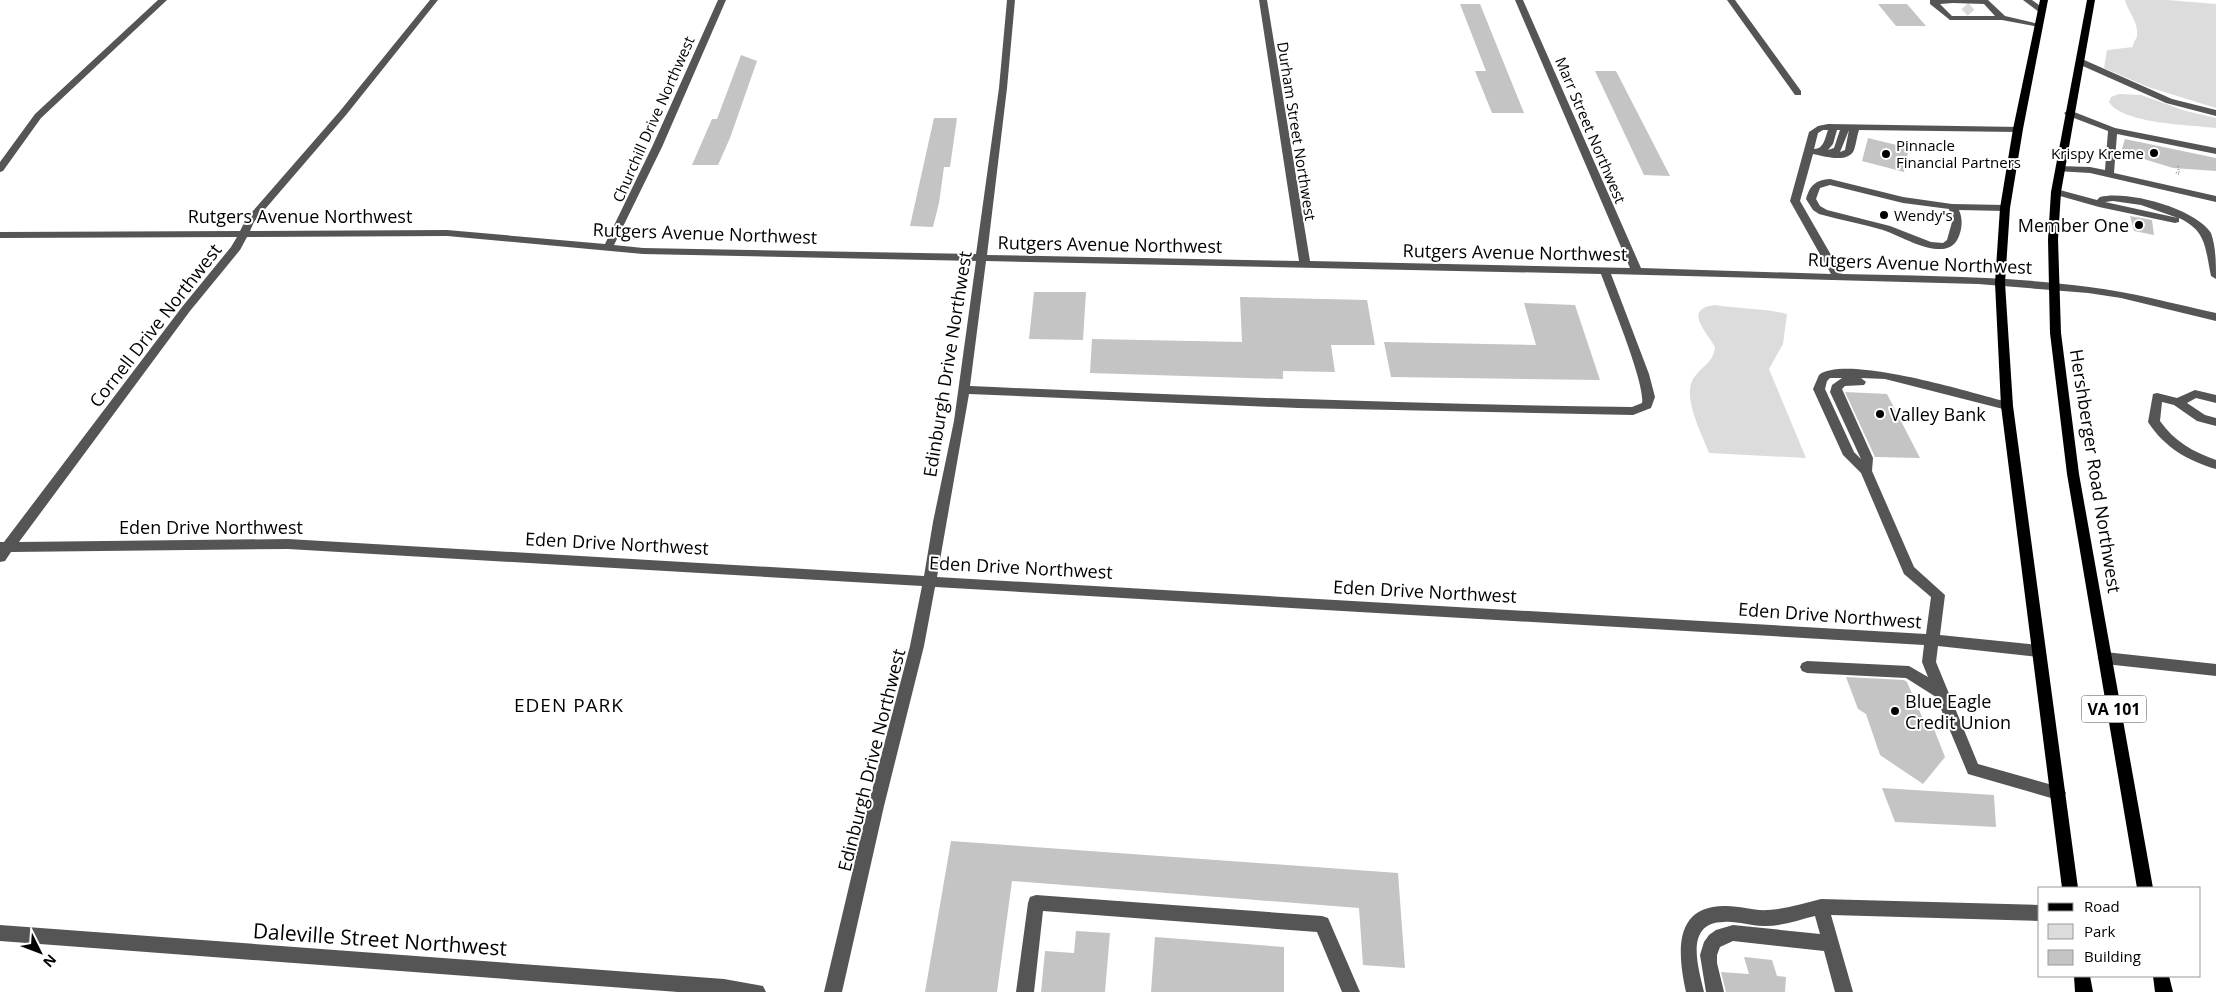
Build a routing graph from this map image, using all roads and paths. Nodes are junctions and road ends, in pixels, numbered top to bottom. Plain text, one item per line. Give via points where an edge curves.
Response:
1 (163, 0) edge
2 (434, 0) edge
3 (722, 0) edge
4 (1011, 0) edge
5 (1263, 0) edge
6 (1519, 0) edge
7 (1731, 0) edge
8 (2027, 0) edge
9 (2091, 0) edge
10 (1949, 1) edge
11 (2043, 5) edge
12 (2002, 18) junction
13 (2039, 25) junction
14 (2078, 61) junction
15 (1798, 93) dead end
16 (2216, 113) edge
17 (2069, 114) junction
18 (1833, 127) junction
19 (1845, 127) junction
20 (1855, 127) junction
21 (2018, 129) junction
22 (2116, 130) junction
23 (2216, 150) edge
24 (1816, 152) junction
25 (2216, 158) edge
26 (2178, 165) dead end
27 (0, 169) edge
28 (2059, 169) junction
29 (2169, 172) dead end
30 (2109, 174) junction
31 (2056, 192) junction
32 (2216, 198) edge
33 (2099, 204) junction
34 (1952, 207) junction
35 (2005, 208) junction
36 (2198, 225) junction
37 (243, 233) junction
38 (0, 235) edge
39 (608, 248) junction
40 (980, 258) junction
41 (1305, 265) junction
42 (1605, 271) junction
43 (1637, 272) junction
44 (1838, 276) junction
45 (2216, 276) edge
46 (2000, 283) junction
47 (2053, 287) junction
48 (2216, 317) edge
49 (1910, 381) junction
50 (963, 390) junction
51 (2216, 399) edge
52 (2178, 402) junction
53 (2216, 405) edge
54 (2007, 406) junction
55 (2216, 414) edge
56 (2216, 422) edge
57 (2216, 465) edge
58 (1866, 471) junction
59 (2, 550) edge
60 (930, 581) junction
61 (1933, 640) junction
62 (2039, 651) junction
63 (2106, 658) junction
64 (1807, 667) dead end
65 (2216, 670) edge
66 (1943, 694) junction
67 (2058, 793) junction
68 (2070, 887) edge
69 (2146, 887) edge
70 (1821, 907) junction
71 (2038, 913) edge
72 (0, 933) edge
73 (1830, 943) junction
74 (2082, 977) edge
75 (2161, 977) edge
76 (757, 992) edge
77 (834, 992) edge
78 (1025, 992) edge
79 (1351, 992) edge
80 (1695, 992) edge
81 (1715, 992) edge
82 (1844, 992) edge
83 (2084, 992) edge
84 (2164, 992) edge

1 - 27 street via 38,116
2 - 37 street, Cornell Drive Northwest
3 - 39 street, Churchill Drive Northwest
4 - 40 street, Edinburgh Drive Northwest via 1003,88
5 - 41 street, Durham Street Northwest
6 - 43 street, Marr Street Northwest
7 - 15 street
8 - 11 street
9 - 14 main road, Hershberger Road Northwest / VA 101
10 - 12 street via 1962,4 1986,2
10 - 12 street via 1933,2 1950,18
11 - 13 main road
12 - 13 street
13 - 21 main road
14 - 16 street via 2169,101
14 - 17 main road, Hershberger Road Northwest / VA 101
17 - 22 street
17 - 28 main road, Hershberger Road Northwest / VA 101
18 - 19 street
18 - 24 street via 1825,150
18 - 24 street via 1816,129
19 - 20 street
19 - 24 street via 1836,152
20 - 21 street
20 - 24 street via 1849,151 1840,155
21 - 35 main road
22 - 23 street
22 - 25 street via 2134,138
22 - 30 street
24 - 44 street via 1795,201
26 - 29 path via 2179,174
28 - 30 street
28 - 31 main road, Hershberger Road Northwest / VA 101
30 - 32 street
31 - 33 street
31 - 47 main road, Hershberger Road Northwest / VA 101
33 - 36 street
33 - 36 street via 2102,199 2111,197 2154,206
34 - 34 street via 1903,200 1830,182 1814,187 1811,199 1823,212 1942,246 1954,239 1958,216
34 - 35 street
35 - 46 main road
36 - 45 street via 2206,233
37 - 38 street, Rutgers Avenue Northwest
37 - 39 street, Rutgers Avenue Northwest via 447,233
37 - 59 street, Cornell Drive Northwest via 236,248
39 - 40 street, Rutgers Avenue Northwest via 765,255
40 - 41 street, Rutgers Avenue Northwest
40 - 50 street, Edinburgh Drive Northwest
41 - 42 street, Rutgers Avenue Northwest
42 - 43 street, Rutgers Avenue Northwest
42 - 50 street via 1649,397 1647,405 1633,411 1494,410
43 - 44 street, Rutgers Avenue Northwest
44 - 46 street, Rutgers Avenue Northwest
46 - 47 street, Rutgers Avenue Northwest
46 - 54 main road
47 - 48 street, Rutgers Avenue Northwest via 2121,295
47 - 63 main road, Hershberger Road Northwest / VA 101 via 2065,430
49 - 54 street
49 - 58 street via 1888,384 1842,382 1836,388 1867,458
49 - 58 street via 1837,373 1823,377 1820,382 1819,389 1849,455
50 - 60 street, Edinburgh Drive Northwest
51 - 52 street via 2195,394
52 - 53 street via 2196,400
52 - 55 street
52 - 56 street via 2200,418
52 - 57 street via 2157,397 2154,422 2164,437 2179,450
54 - 62 main road
58 - 61 street via 1909,570 1938,595
59 - 60 street, Eden Drive Northwest via 288,544
60 - 61 street, Eden Drive Northwest
60 - 77 street, Edinburgh Drive Northwest
61 - 62 street, Eden Drive Northwest
61 - 66 street via 1929,662
62 - 67 main road
63 - 65 street
63 - 69 main road, Hershberger Road Northwest / VA 101
64 - 66 street via 1909,672
66 - 67 street via 1973,769
67 - 68 main road
70 - 71 street
70 - 73 street
70 - 80 street via 1768,918 1719,914 1703,919 1693,929 1687,945
72 - 76 street, Daleville Street Northwest
73 - 81 street via 1733,933 1722,935 1713,941 1709,951
73 - 82 street
74 - 83 main road
75 - 84 main road
78 - 79 street via 1036,903 1322,924

